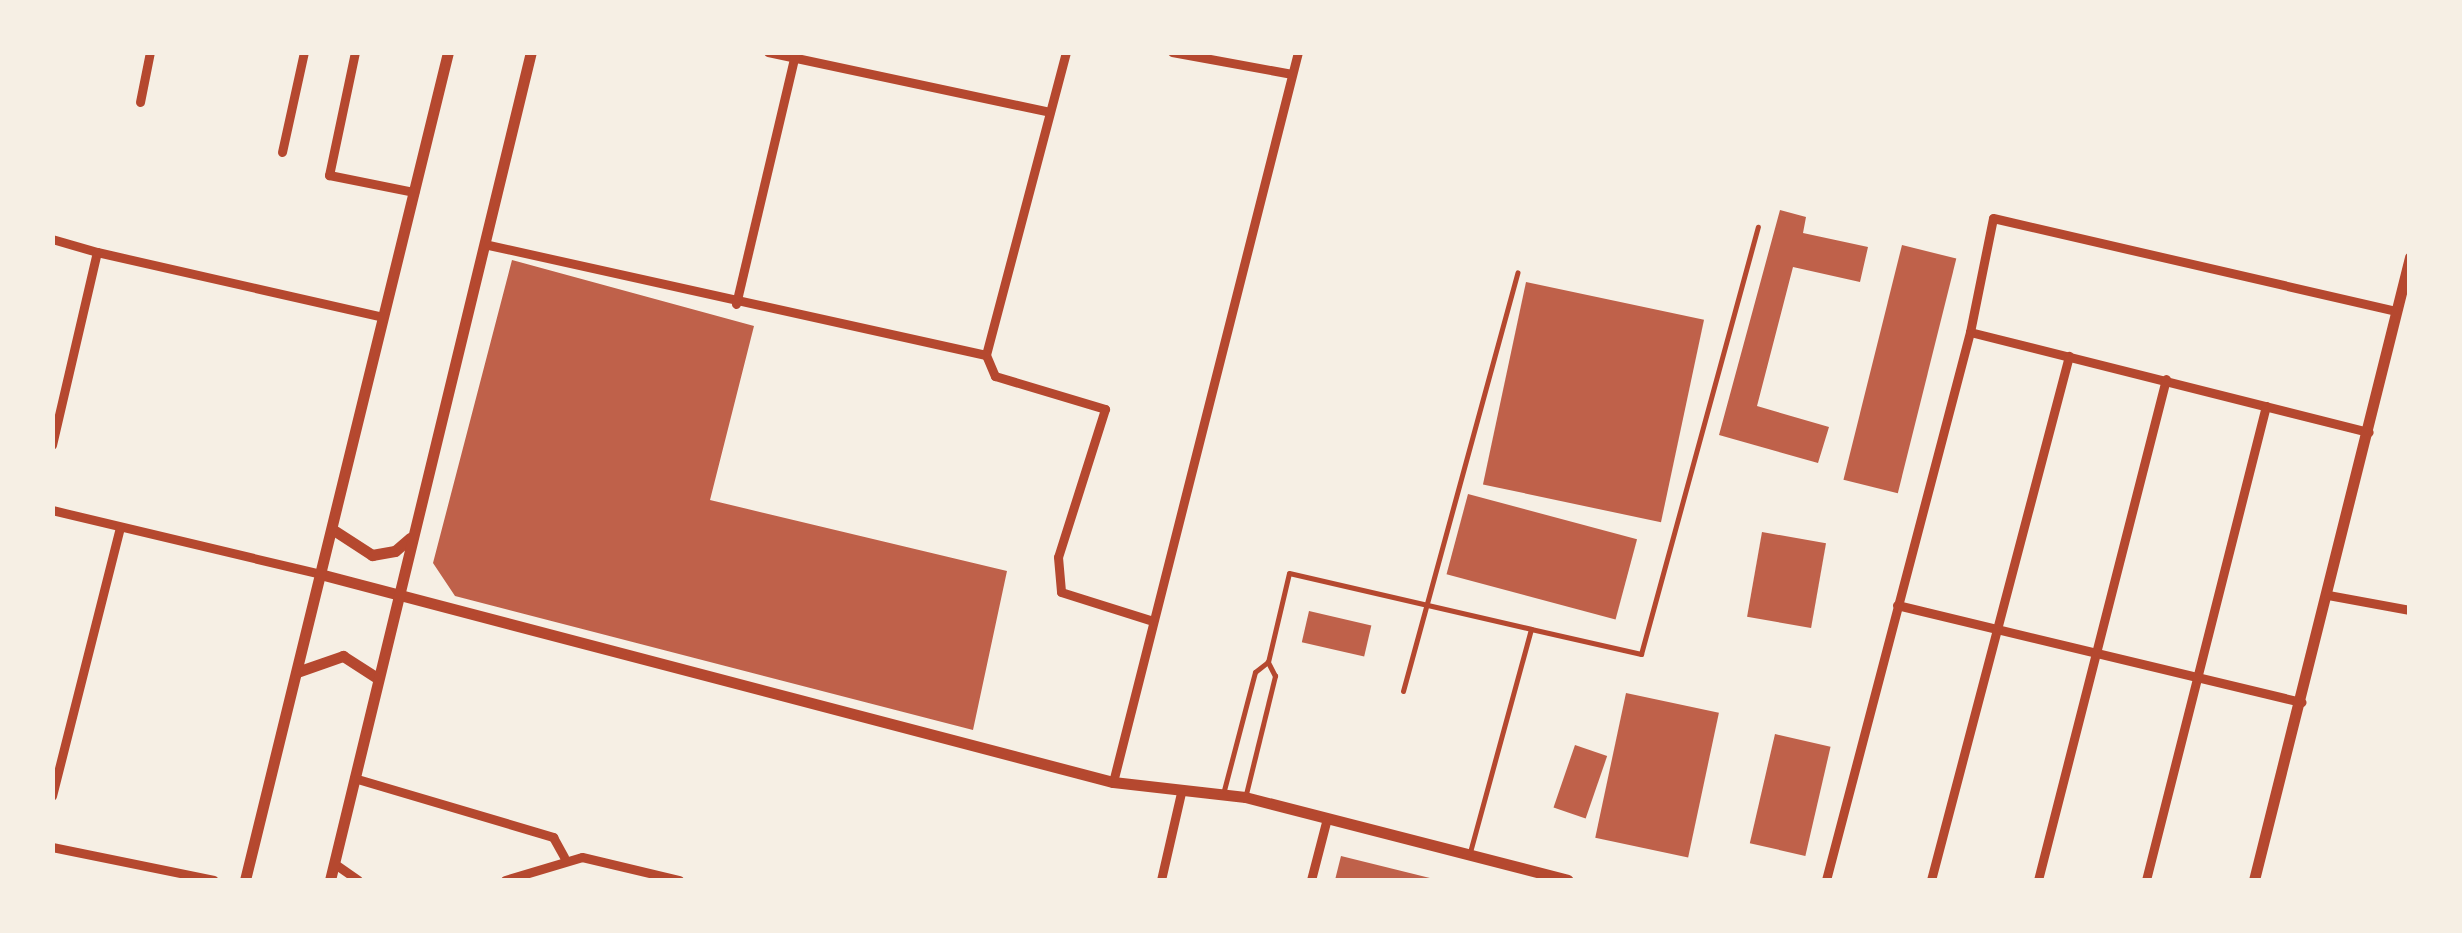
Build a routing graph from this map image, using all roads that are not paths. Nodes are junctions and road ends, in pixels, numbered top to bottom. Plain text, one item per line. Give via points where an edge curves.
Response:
1 (150, 52) edge
2 (304, 52) edge
3 (355, 52) edge
4 (448, 52) edge
5 (531, 52) edge
6 (768, 52) edge
7 (1066, 52) edge
8 (1172, 52) edge
9 (1298, 52) edge
10 (795, 55) edge
11 (1292, 74) junction
12 (140, 102) dead end
13 (1050, 112) junction
14 (282, 152) dead end
15 (414, 192) junction
16 (1758, 227) dead end
17 (52, 240) edge
18 (484, 244) junction
19 (98, 252) junction
20 (2410, 257) edge
21 (1518, 272) dead end
22 (736, 304) junction
23 (2395, 311) junction
24 (384, 317) junction
25 (1970, 332) junction
26 (986, 355) junction
27 (2069, 356) junction
28 (2166, 379) junction
29 (2266, 406) junction
30 (2370, 432) junction
31 (52, 445) edge
32 (52, 510) edge
33 (120, 528) junction
34 (332, 529) junction
35 (410, 538) junction
36 (320, 574) junction
37 (2328, 595) junction
38 (396, 596) junction
39 (1897, 605) junction
40 (1426, 606) junction
41 (2410, 610) edge
42 (1153, 622) junction
43 (1996, 628) junction
44 (1532, 629) junction
45 (2096, 651) junction
46 (1268, 662) junction
47 (296, 672) junction
48 (2195, 675) junction
49 (377, 678) junction
50 (1402, 691) dead end
51 (2302, 702) junction
52 (354, 778) junction
53 (1113, 782) junction
54 (1181, 793) junction
55 (52, 796) edge
56 (1222, 796) junction
57 (1245, 797) junction
58 (1327, 818) junction
59 (52, 847) edge
60 (1470, 855) junction
61 (564, 857) junction
62 (334, 864) junction
63 (214, 880) edge
64 (245, 880) edge
65 (330, 880) edge
66 (358, 880) edge
67 (506, 880) edge
68 (680, 880) edge
69 (1161, 880) edge
70 (1312, 880) edge
71 (1568, 880) edge
72 (1826, 880) edge
73 (1932, 880) edge
74 (2038, 880) edge
75 (2146, 880) edge
76 (2254, 880) edge

1 - 12 street
2 - 14 street
3 - 15 street via 329,175
4 - 15 street
5 - 18 street
6 - 10 street
7 - 13 street
8 - 11 street
9 - 11 street
10 - 13 street
10 - 22 street
11 - 42 street
13 - 26 street
15 - 24 street
16 - 44 lane via 1641,654
17 - 19 street
18 - 22 street
18 - 35 street
19 - 24 street
19 - 31 street
20 - 23 street
21 - 40 lane
22 - 26 street
23 - 25 street via 1993,218
23 - 30 street
24 - 34 street
25 - 27 street
25 - 39 street
26 - 42 street via 994,376 1104,409 1058,557 1061,592
27 - 28 street
27 - 43 street
28 - 29 street
28 - 45 street
29 - 30 street
29 - 48 street
30 - 37 street
32 - 33 street
33 - 36 street
33 - 55 street
34 - 35 street via 372,555 395,551
34 - 36 street
35 - 38 street
36 - 38 street
36 - 47 street
37 - 41 street
37 - 51 street
38 - 49 street
38 - 53 street
39 - 43 street
39 - 72 street
40 - 44 lane
40 - 46 lane via 1288,574
40 - 50 lane
42 - 53 street
43 - 45 street
43 - 73 street
44 - 60 lane
45 - 48 street
45 - 74 street
46 - 56 lane via 1256,672
46 - 57 lane via 1276,676
47 - 49 street via 343,656
47 - 64 street
48 - 51 street
48 - 75 street
49 - 52 street
51 - 76 street
52 - 61 street via 554,837
52 - 62 street
53 - 54 street
54 - 56 street
54 - 69 street
56 - 57 street
57 - 58 street
58 - 60 street
58 - 70 street
59 - 63 street
60 - 71 street
61 - 67 street
61 - 68 street
62 - 65 street
62 - 66 street

